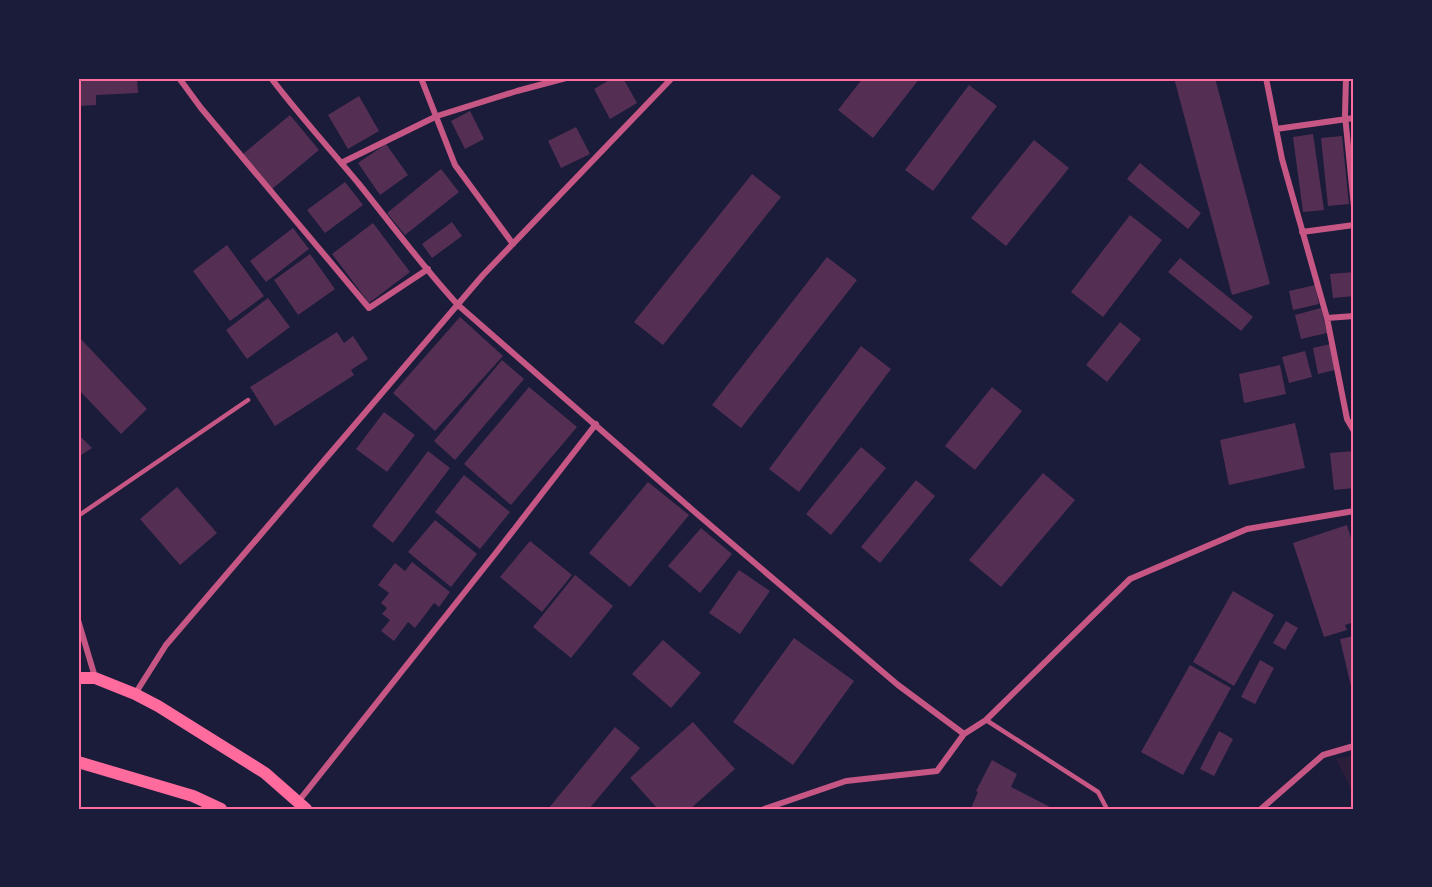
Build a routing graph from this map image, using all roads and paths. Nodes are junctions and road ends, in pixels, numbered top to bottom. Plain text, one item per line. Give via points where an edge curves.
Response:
1 (179, 78) edge
2 (271, 78) edge
3 (421, 78) edge
4 (566, 78) edge
5 (661, 78) edge
6 (672, 78) edge
7 (1266, 78) edge
8 (1346, 78) edge
9 (666, 84) junction
10 (437, 116) junction
11 (1346, 118) junction
12 (1354, 118) edge
13 (1276, 129) junction
14 (341, 163) junction
15 (1354, 207) edge
16 (1354, 225) edge
17 (1302, 232) junction
18 (513, 244) junction
19 (428, 270) junction
20 (458, 305) junction
21 (1354, 316) edge
22 (1327, 318) junction
23 (248, 400) dead end
24 (596, 424) junction
25 (1354, 431) edge
26 (1354, 511) edge
27 (78, 516) edge
28 (78, 620) edge
29 (78, 678) edge
30 (95, 678) junction
31 (135, 694) junction
32 (987, 720) junction
33 (964, 734) junction
34 (1354, 746) edge
35 (78, 762) edge
36 (302, 805) edge
37 (220, 809) edge
38 (764, 809) edge
39 (1107, 809) edge
40 (1261, 809) edge

1 - 19 street via 369,308
2 - 14 street
3 - 10 street
4 - 10 street
5 - 9 street
6 - 9 street
7 - 13 street
8 - 11 street
9 - 18 street
10 - 14 street
10 - 18 street via 456,165
11 - 12 street
11 - 13 street
11 - 15 street
13 - 17 street
14 - 19 street
16 - 17 street
17 - 22 street
18 - 20 street
19 - 20 street
20 - 24 street
20 - 31 street via 166,645
21 - 22 street
22 - 25 street via 1347,419
23 - 27 lane
24 - 33 street via 897,685
24 - 36 street
26 - 32 street via 1247,528 1130,579
28 - 30 street
29 - 30 main road
30 - 31 main road
31 - 36 main road via 265,773
32 - 33 street
32 - 39 lane via 1098,792
33 - 38 street via 937,771 846,781
34 - 40 street via 1323,755
35 - 37 main road via 193,796

